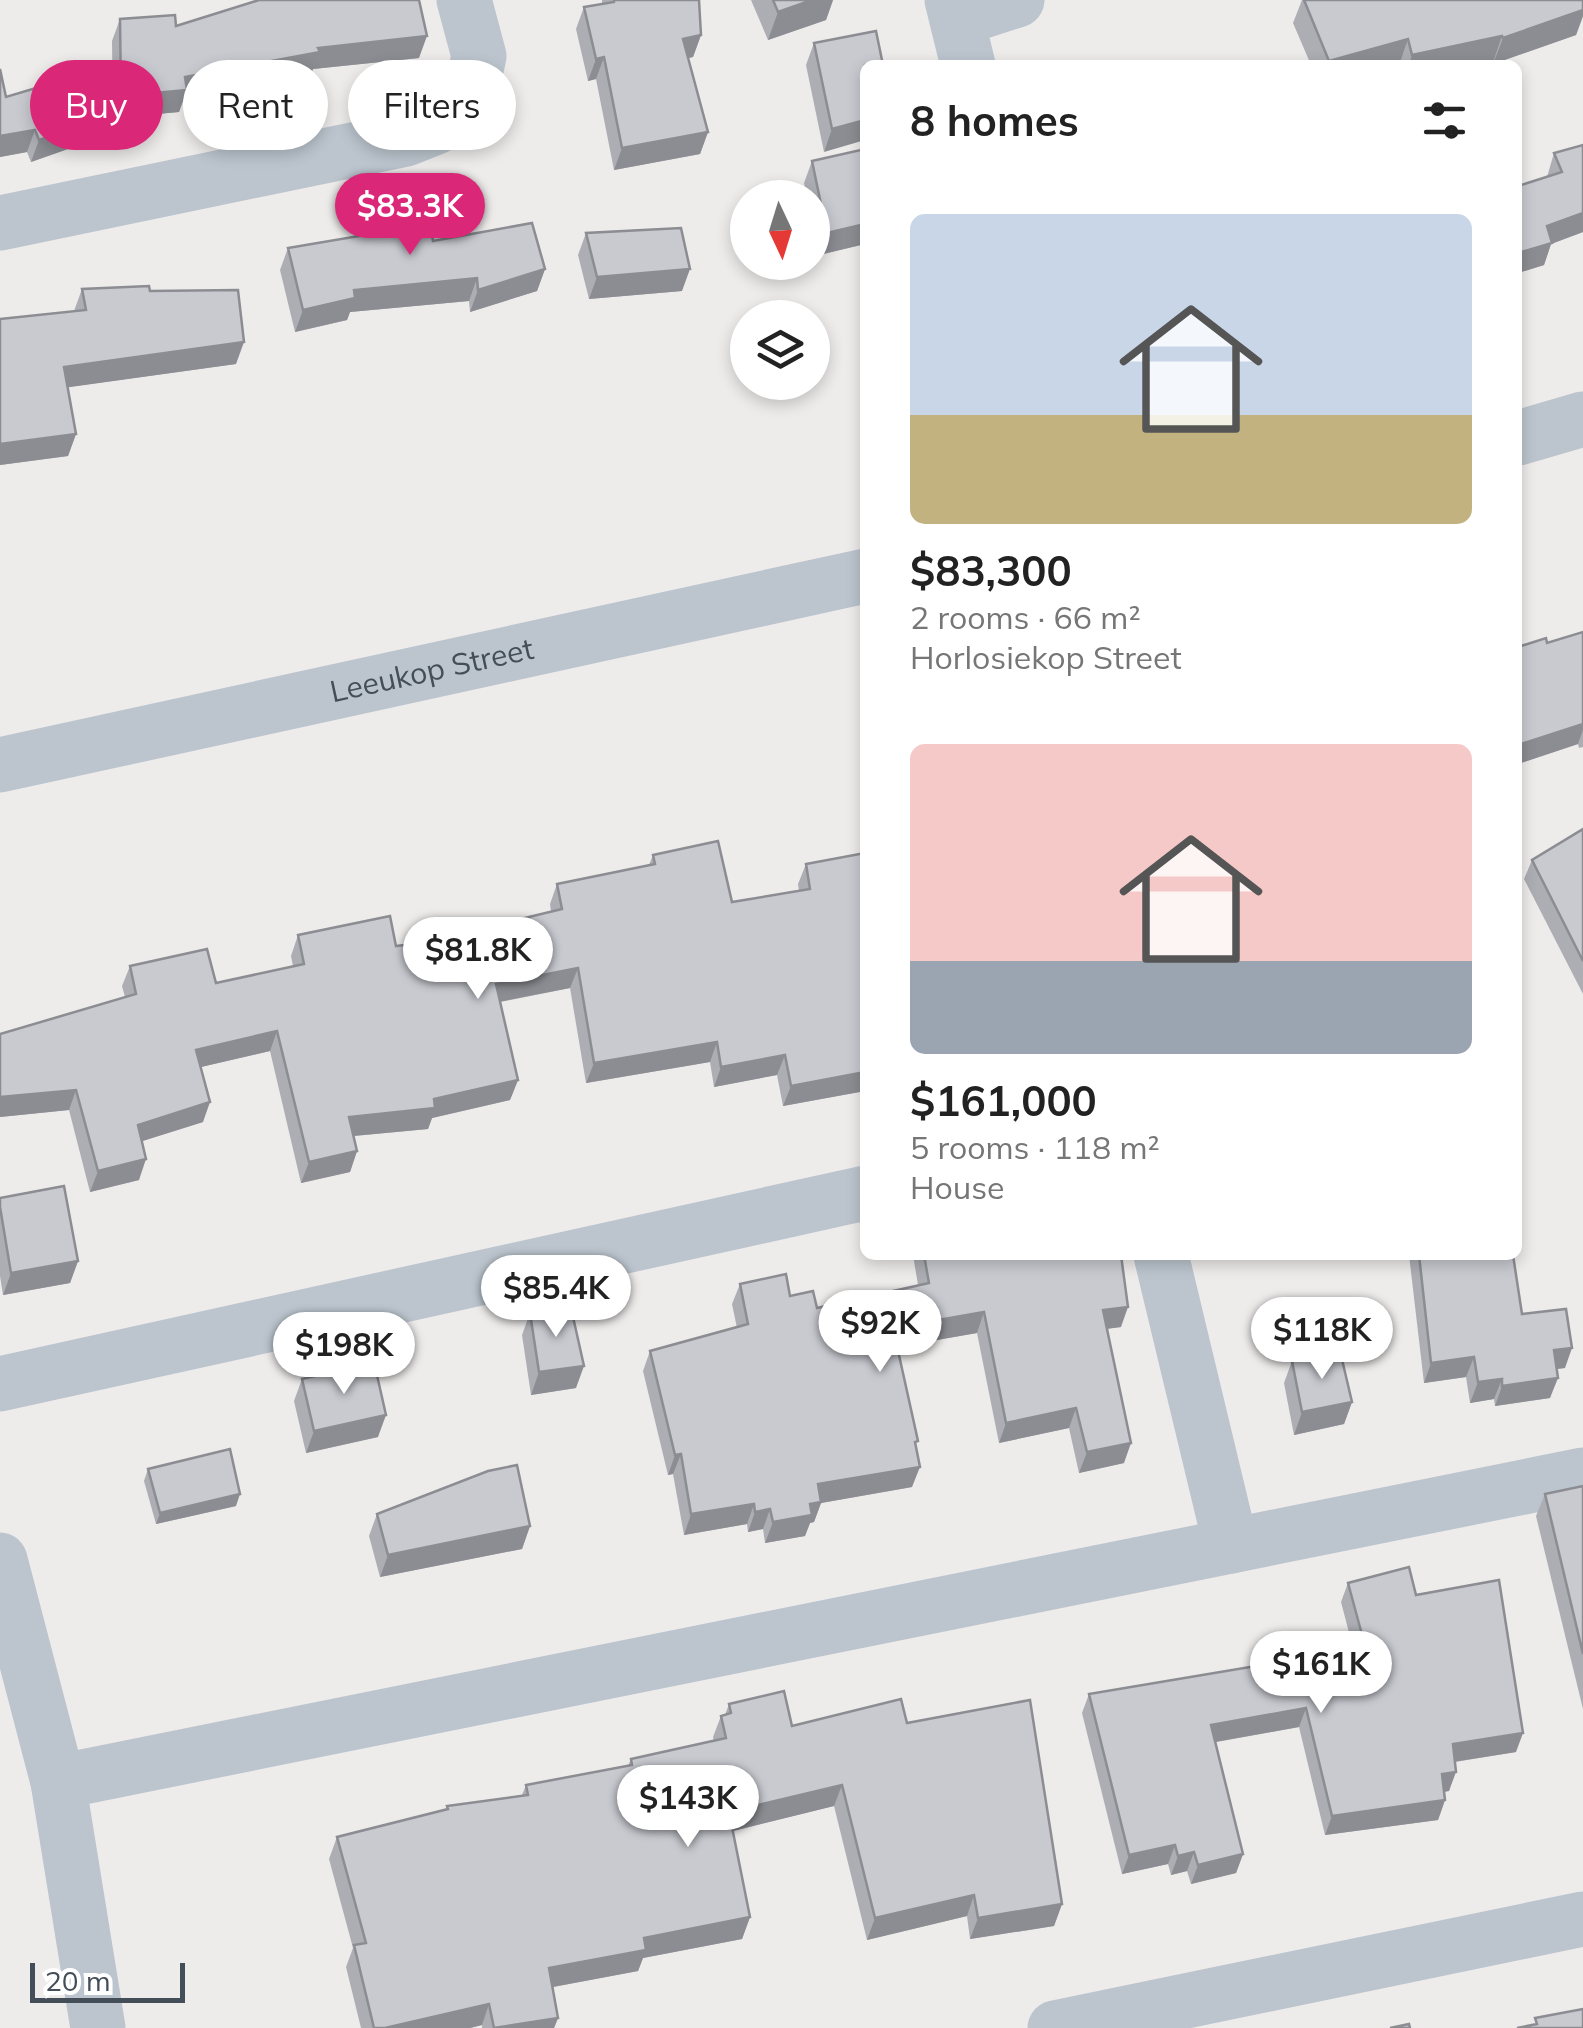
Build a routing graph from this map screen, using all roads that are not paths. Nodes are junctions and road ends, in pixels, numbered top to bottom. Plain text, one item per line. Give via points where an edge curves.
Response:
1 (464, 0) edge
2 (1017, 0) edge
3 (959, 28) edge
4 (0, 223) edge
5 (1583, 419) edge
6 (1522, 437) edge
7 (860, 577) edge
8 (0, 765) edge
9 (860, 1194) edge
10 (1162, 1260) edge
11 (0, 1384) edge
12 (1583, 1475) edge
13 (1231, 1546) junction
14 (0, 1560) edge
15 (58, 1782) junction
16 (1583, 1918) edge
17 (98, 2028) edge
18 (1055, 2028) edge

1 - 4 street via 479,56 473,84 436,127 406,139
2 - 3 street
5 - 6 street
7 - 8 street, Leeukop Street
9 - 11 street
10 - 13 street
12 - 13 street
13 - 15 street
14 - 15 street
15 - 17 street
16 - 18 street

